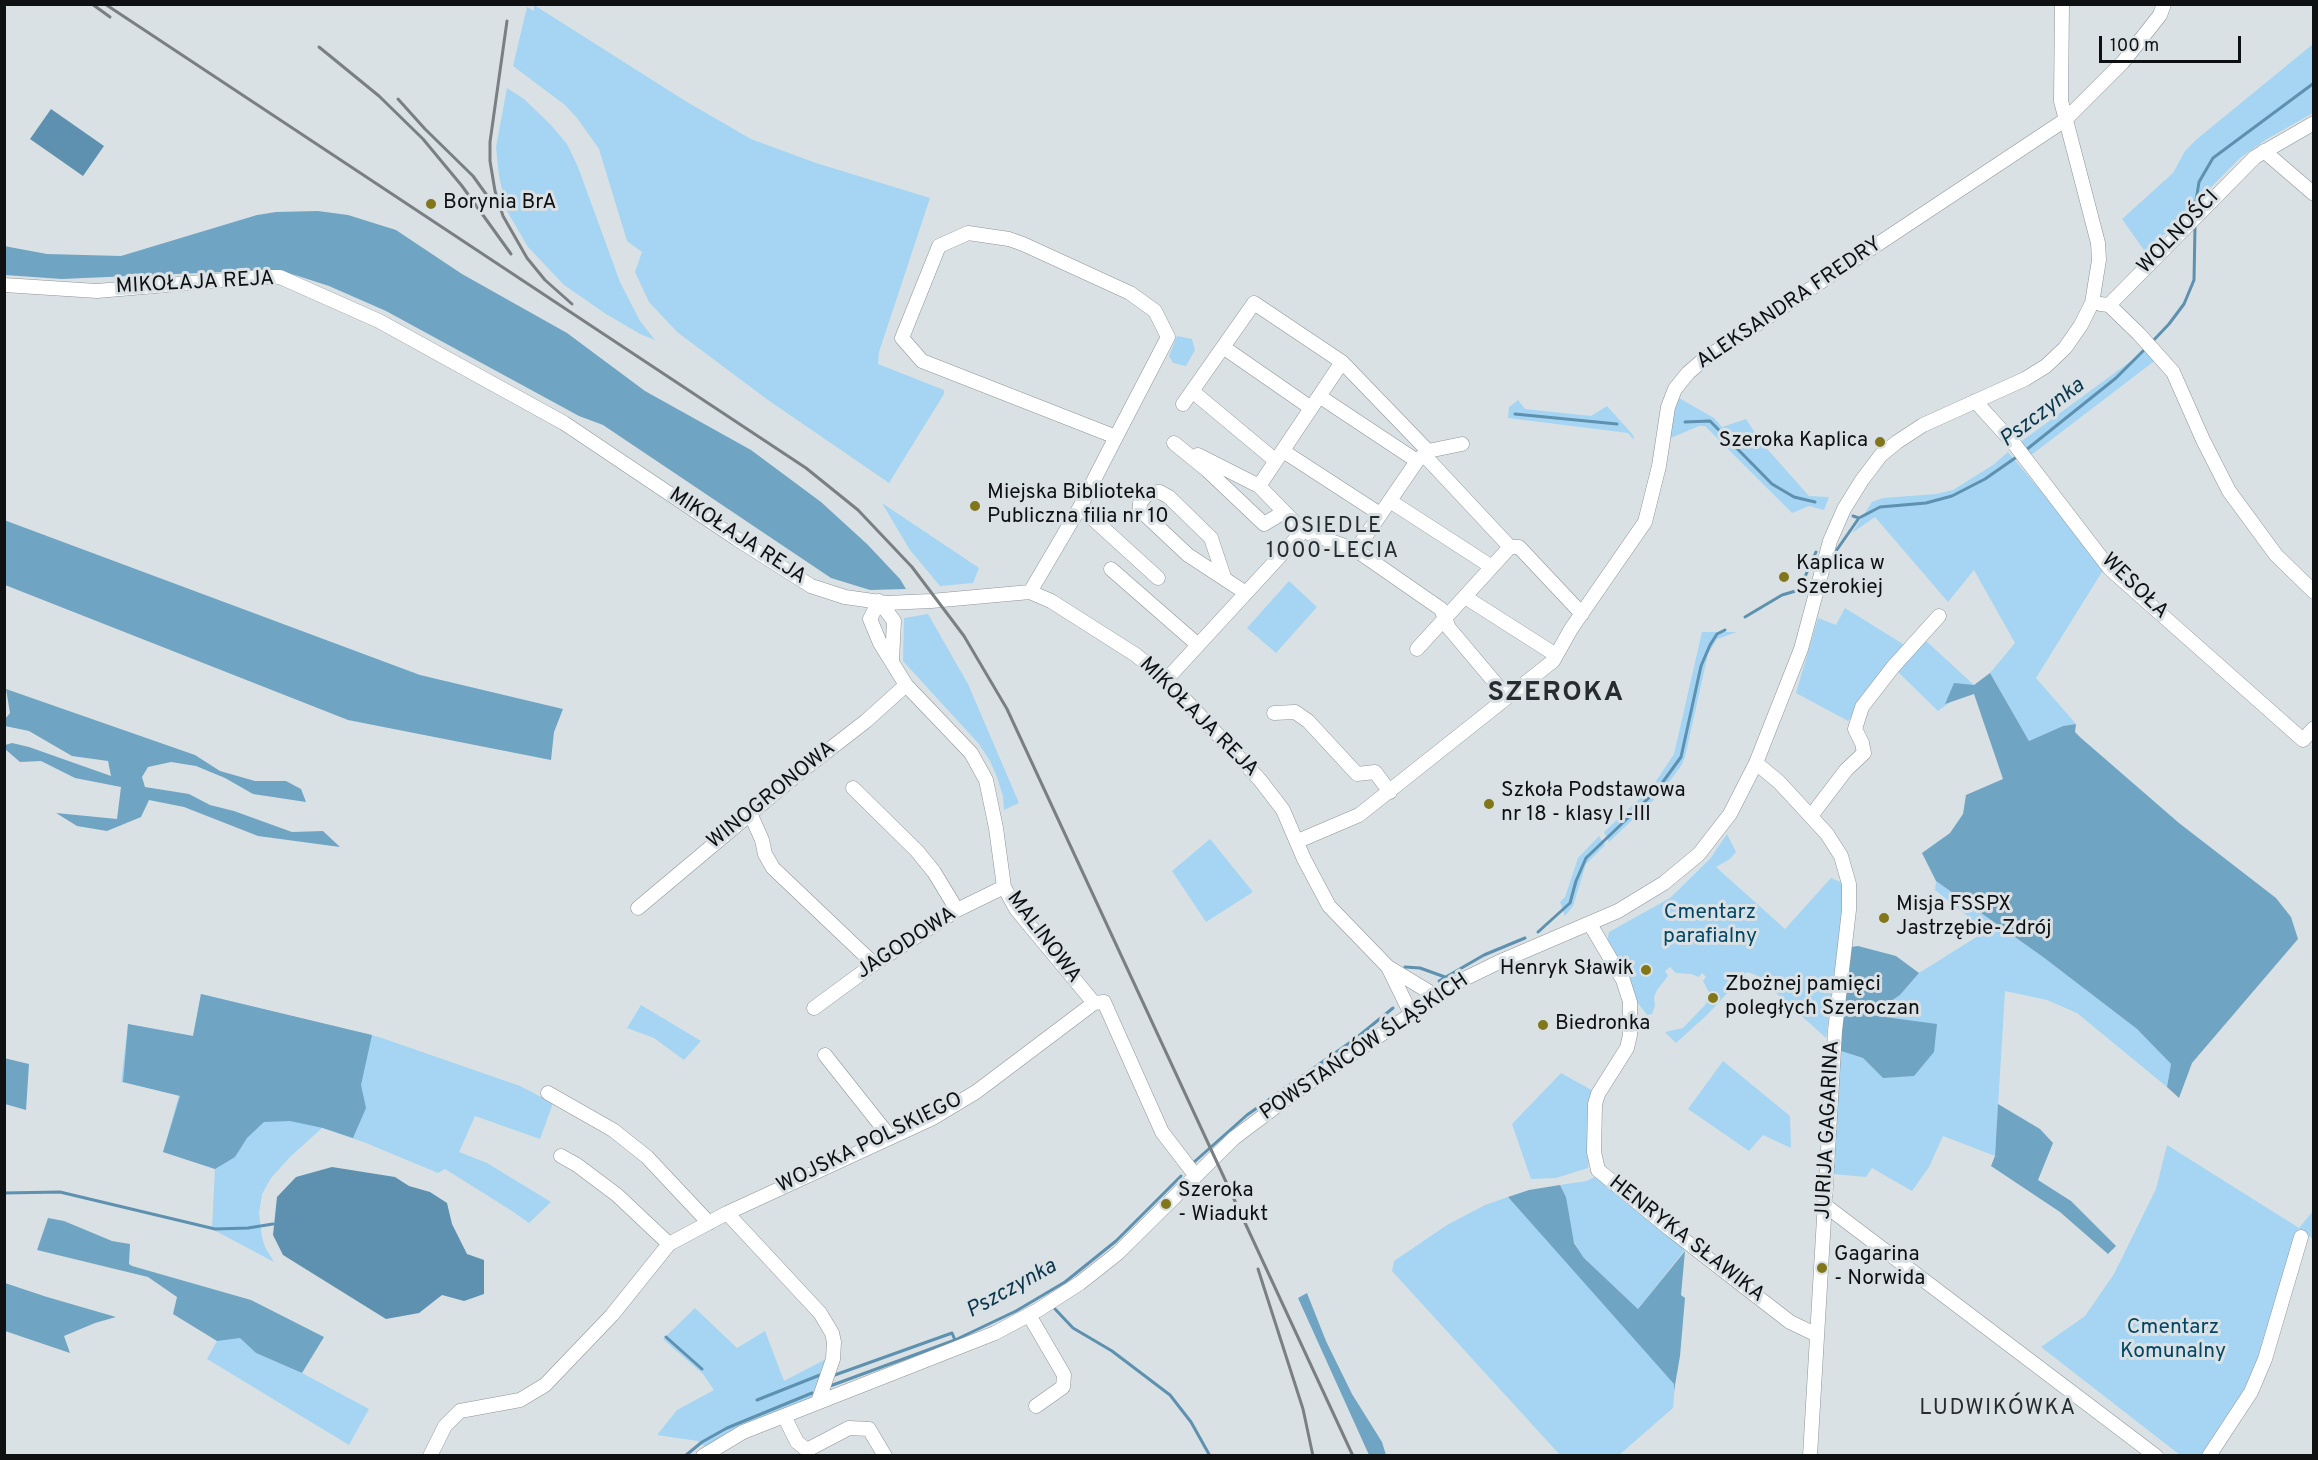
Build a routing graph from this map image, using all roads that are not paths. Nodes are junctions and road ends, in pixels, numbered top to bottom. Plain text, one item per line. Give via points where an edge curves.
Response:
1 (2062, 4) edge
2 (2164, 4) edge
3 (2065, 120) junction
4 (2313, 123) edge
5 (2265, 151) junction
6 (2313, 194) edge
7 (4, 285) edge
8 (2092, 303) junction
9 (2109, 305) junction
10 (1223, 347) junction
11 (1342, 362) junction
12 (1192, 391) junction
13 (1319, 396) junction
14 (1975, 401) junction
15 (1183, 404) dead end
16 (1311, 408) junction
17 (1116, 437) junction
18 (1462, 444) dead end
19 (1423, 455) junction
20 (1280, 456) junction
21 (1259, 486) junction
22 (1390, 501) junction
23 (1080, 507) junction
24 (1284, 512) junction
25 (1380, 514) junction
26 (1303, 531) junction
27 (1510, 547) junction
28 (1356, 550) junction
29 (1492, 567) junction
30 (1111, 569) dead end
31 (1224, 577) junction
32 (1158, 578) dead end
33 (1030, 592) junction
34 (2313, 592) edge
35 (1246, 593) junction
36 (845, 597) junction
37 (1465, 597) junction
38 (879, 601) junction
39 (907, 603) junction
40 (1582, 614) junction
41 (1939, 616) dead end
42 (1444, 618) junction
43 (870, 619) junction
44 (894, 621) junction
45 (1198, 645) junction
46 (1418, 649) dead end
47 (1557, 655) junction
48 (892, 660) junction
49 (1166, 680) junction
50 (906, 685) junction
51 (1507, 697) junction
52 (1274, 713) dead end
53 (2313, 728) edge
54 (1756, 763) junction
55 (853, 788) dead end
56 (1390, 792) junction
57 (750, 813) junction
58 (1811, 816) junction
59 (1298, 841) junction
60 (1004, 887) junction
61 (638, 908) dead end
62 (957, 910) junction
63 (1590, 924) junction
64 (874, 964) junction
65 (1388, 968) junction
66 (1436, 996) junction
67 (1094, 1003) junction
68 (814, 1008) dead end
69 (1411, 1014) junction
70 (825, 1055) dead end
71 (548, 1093) dead end
72 (890, 1137) junction
73 (561, 1156) dead end
74 (1195, 1174) junction
75 (1826, 1206) junction
76 (727, 1213) junction
77 (709, 1223) junction
78 (2301, 1237) dead end
79 (669, 1244) junction
80 (1029, 1315) junction
81 (1817, 1335) junction
82 (818, 1402) junction
83 (1036, 1406) dead end
84 (784, 1416) junction
85 (430, 1455) edge
86 (703, 1455) edge
87 (885, 1455) edge
88 (1810, 1455) edge
89 (2156, 1455) edge
90 (2209, 1455) edge

1 - 3 street, POWSTAŃCÓW ŚLĄSKICH via 2061,100
2 - 3 street, ALEKSANDRA FREDRY via 2160,15 2123,62
3 - 8 street, POWSTAŃCÓW ŚLĄSKICH via 2097,243 2099,260
3 - 40 street, ALEKSANDRA FREDRY via 1688,373 1675,388 1668,407 1645,522
4 - 5 street, WOLNOŚCI
5 - 6 street
5 - 9 street, WOLNOŚCI via 2213,198
7 - 36 street, MIKOŁAJA REJA via 97,291 280,277 379,321 564,423 792,575
8 - 9 street
8 - 14 street, POWSTAŃCÓW ŚLĄSKICH via 2065,348 2046,366
9 - 34 street via 2174,372 2229,491 2276,555
10 - 11 street via 1254,303
10 - 12 street
10 - 16 street
11 - 13 street
11 - 19 street
12 - 15 street
12 - 20 street
13 - 16 street
13 - 19 street via 1414,461
14 - 53 street, WESOŁA via 2110,569 2303,740
14 - 54 street, POWSTAŃCÓW ŚLĄSKICH via 1923,425 1881,455 1844,509 1830,541 1802,649
16 - 20 street
17 - 17 street via 1168,337 1155,310 1130,293 1009,239 968,233 939,246 902,338 922,361
17 - 23 street
18 - 19 street
19 - 22 street
19 - 27 street
20 - 21 street
20 - 25 street
21 - 24 street
21 - 24 street via 1174,443 1264,524
22 - 25 street
22 - 29 street
23 - 32 street
23 - 33 street
24 - 26 street
25 - 28 street
26 - 28 street
26 - 35 street
27 - 29 street
27 - 40 street via 1519,547
28 - 42 street via 1442,609
29 - 37 street
30 - 45 street
31 - 31 street via 1188,555 1140,510 1148,493 1160,492 1169,497 1211,538
31 - 35 street
33 - 39 street, MIKOŁAJA REJA
33 - 49 street, MIKOŁAJA REJA via 1052,601 1136,655
35 - 45 street
36 - 38 street, MIKOŁAJA REJA
36 - 43 street
37 - 42 street
37 - 47 street
38 - 39 street, MIKOŁAJA REJA
38 - 43 street
38 - 44 street
39 - 44 street
40 - 47 street, ALEKSANDRA FREDRY
41 - 58 street via 1862,707 1855,729 1864,753
42 - 46 street
42 - 51 street
43 - 48 street, MALINOWA
44 - 48 street
45 - 49 street
47 - 51 street, ALEKSANDRA FREDRY
48 - 50 street, MALINOWA
49 - 59 street, MIKOŁAJA REJA via 1260,780 1283,810
50 - 57 street, WINOGRONOWA
50 - 60 street, MALINOWA via 963,744 984,774 992,800
51 - 56 street, ALEKSANDRA FREDRY
52 - 56 street via 1295,712 1302,716 1357,774 1375,772
54 - 58 street, JURIJA GAGARINA
54 - 63 street, POWSTAŃCÓW ŚLĄSKICH via 1730,814 1700,854 1644,896
55 - 62 street via 917,851
56 - 59 street, ALEKSANDRA FREDRY via 1359,815
57 - 61 street, WINOGRONOWA
57 - 64 street via 773,868
58 - 75 street, JURIJA GAGARINA via 1841,856 1850,895 1834,1031
59 - 65 street, MIKOŁAJA REJA via 1329,906
60 - 62 street, JAGODOWA
60 - 67 street, MALINOWA via 1016,909
62 - 64 street, JAGODOWA
63 - 66 street, POWSTAŃCÓW ŚLĄSKICH via 1499,962
63 - 81 street, HENRYKA SŁAWIKA via 1623,980 1630,1002 1628,1048 1595,1104 1594,1152 1598,1170 1790,1322
64 - 68 street, JAGODOWA
65 - 66 street, MIKOŁAJA REJA
65 - 69 street, MIKOŁAJA REJA
66 - 69 street, POWSTAŃCÓW ŚLĄSKICH
67 - 72 street, WOJSKA POLSKIEGO via 975,1092 931,1119
67 - 74 street, MALINOWA via 1104,1002 1162,1132
69 - 74 street, POWSTAŃCÓW ŚLĄSKICH via 1294,1093 1234,1138
70 - 72 street
71 - 77 street via 614,1130 647,1157
72 - 76 street, WOJSKA POLSKIEGO
73 - 79 street via 616,1195
74 - 80 street, POWSTAŃCÓW ŚLĄSKICH via 1118,1253
75 - 81 street, JURIJA GAGARINA
75 - 89 street
76 - 77 street, WOJSKA POLSKIEGO
76 - 82 street via 820,1313 832,1333 833,1359
77 - 79 street, WOJSKA POLSKIEGO
78 - 90 street via 2265,1359 2251,1392
79 - 85 street, WOJSKA POLSKIEGO via 612,1315 545,1385 520,1400 460,1411 445,1426
80 - 82 street, POWSTAŃCÓW ŚLĄSKICH via 994,1333
80 - 83 street via 1064,1375 1063,1387
81 - 88 street, JURIJA GAGARINA
82 - 84 street, POWSTAŃCÓW ŚLĄSKICH
84 - 86 street, POWSTAŃCÓW ŚLĄSKICH via 742,1432
84 - 87 street via 797,1443 807,1450 849,1428 869,1429

